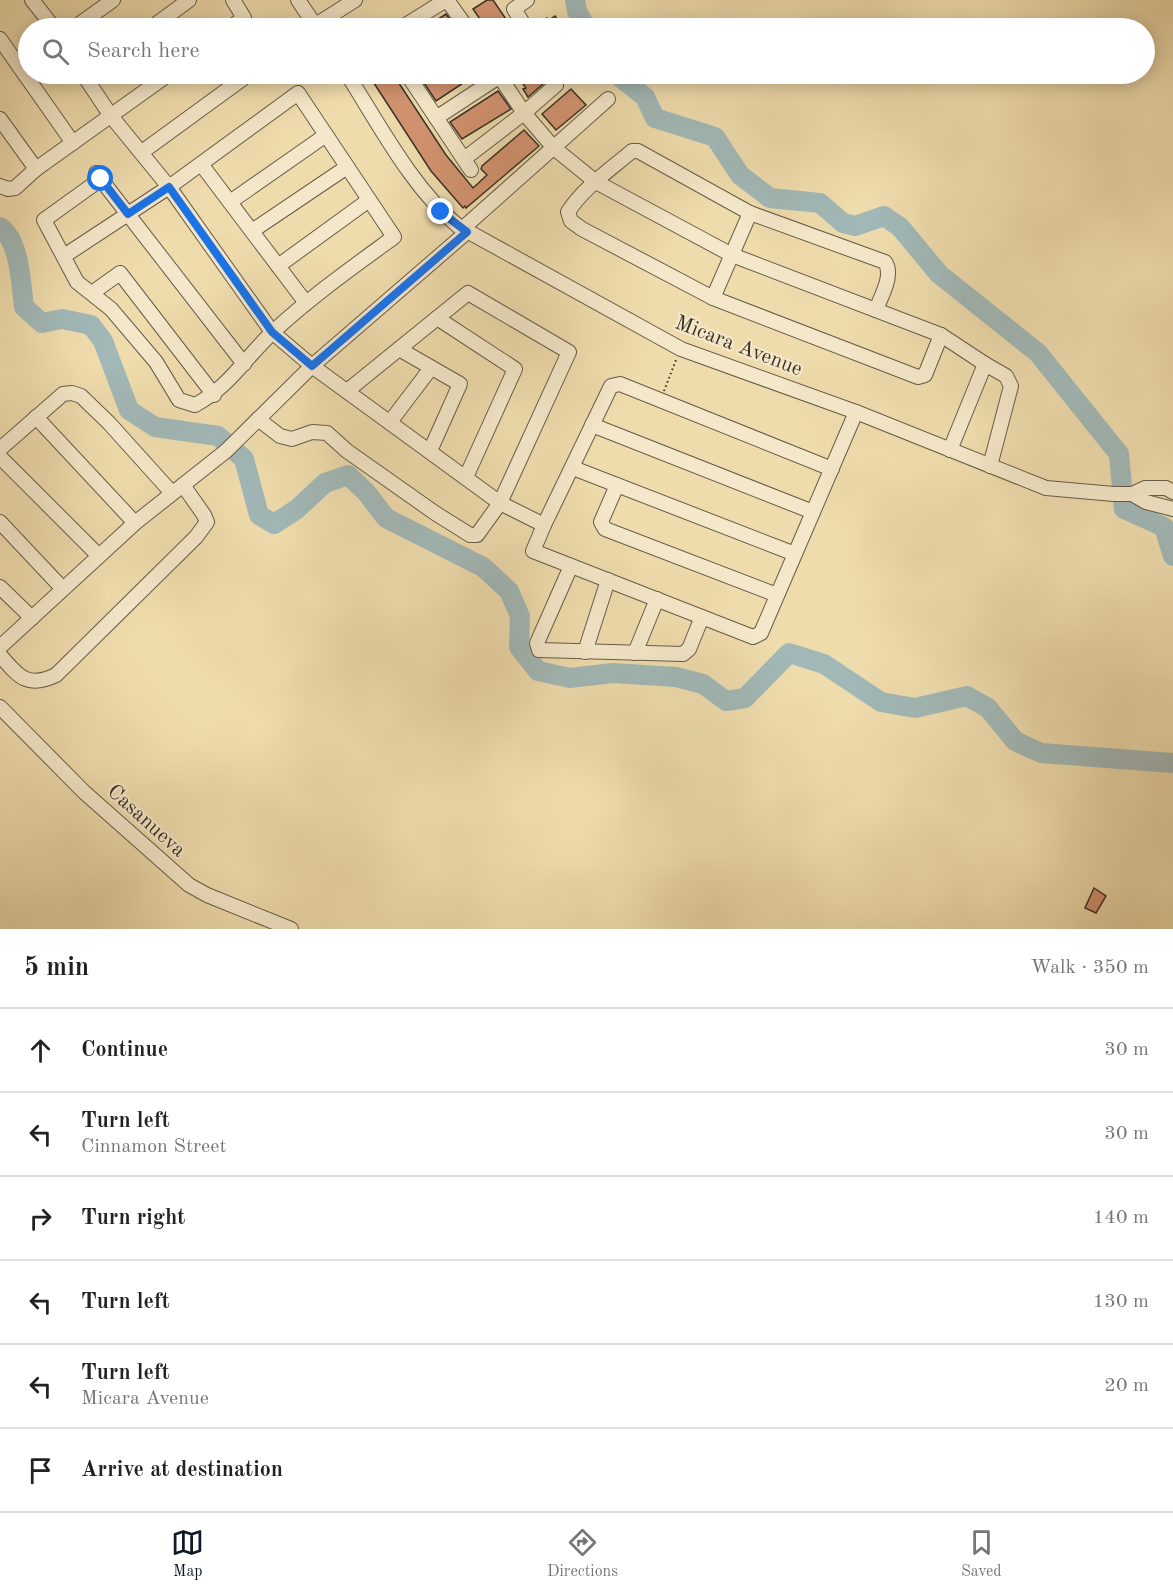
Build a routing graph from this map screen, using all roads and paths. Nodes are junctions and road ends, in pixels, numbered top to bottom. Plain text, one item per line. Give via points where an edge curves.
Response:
1 (33, 0) edge
2 (113, 0) edge
3 (189, 0) edge
4 (233, 0) edge
5 (298, 0) edge
6 (355, 0) edge
7 (446, 0) edge
8 (527, 0) edge
9 (46, 18) edge
10 (88, 18) edge
11 (165, 18) edge
12 (244, 18) edge
13 (309, 18) edge
14 (328, 18) edge
15 (417, 18) edge
16 (459, 18) edge
17 (520, 18) edge
18 (0, 39) edge
19 (18, 65) edge
20 (32, 84) edge
21 (91, 84) edge
22 (155, 84) edge
23 (235, 84) edge
24 (353, 84) edge
25 (415, 84) edge
26 (486, 84) edge
27 (505, 84) edge
28 (550, 84) edge
29 (608, 99) dead end
30 (524, 113) junction
31 (111, 116) junction
32 (436, 118) junction
33 (0, 119) edge
34 (326, 135) junction
35 (73, 143) junction
36 (554, 148) junction
37 (142, 152) junction
38 (201, 164) junction
39 (347, 167) junction
40 (36, 169) junction
41 (596, 182) junction
42 (0, 186) edge
43 (169, 187) junction
44 (369, 200) junction
45 (230, 202) junction
46 (750, 213) junction
47 (128, 214) junction
48 (465, 230) junction
49 (252, 231) junction
50 (732, 255) junction
51 (64, 256) junction
52 (278, 266) junction
53 (92, 293) junction
54 (713, 298) junction
55 (306, 303) junction
56 (876, 310) junction
57 (437, 318) junction
58 (272, 332) junction
59 (941, 335) junction
60 (399, 349) junction
61 (681, 349) junction
62 (244, 364) junction
63 (985, 364) junction
64 (312, 366) junction
65 (430, 368) junction
66 (347, 391) junction
67 (214, 395) junction
68 (661, 400) junction
69 (856, 412) junction
70 (36, 417) junction
71 (258, 419) junction
72 (390, 422) junction
73 (592, 425) junction
74 (0, 449) edge
75 (950, 450) junction
76 (430, 451) junction
77 (0, 457) edge
78 (990, 466) junction
79 (573, 468) junction
80 (832, 469) junction
81 (466, 477) junction
82 (617, 485) junction
83 (177, 489) junction
84 (1173, 492) edge
85 (1132, 494) junction
86 (500, 503) junction
87 (1173, 509) edge
88 (813, 512) junction
89 (0, 522) edge
90 (135, 523) junction
91 (544, 525) junction
92 (795, 554) junction
93 (99, 556) junction
94 (571, 566) junction
95 (608, 580) junction
96 (0, 587) edge
97 (63, 589) junction
98 (777, 595) junction
99 (657, 599) junction
100 (702, 617) junction
101 (32, 618) junction
102 (0, 647) edge
103 (585, 652) junction
104 (635, 653) junction
105 (0, 655) edge
106 (0, 707) edge
107 (291, 929) edge

1 - 9 street
2 - 10 street
3 - 11 street
4 - 12 street
5 - 13 street
6 - 14 street
7 - 15 street
7 - 16 street
8 - 17 street via 514,9
18 - 19 street
20 - 35 street
21 - 31 street
22 - 31 street
23 - 37 street
24 - 48 street, Micara Avenue via 423,192
25 - 32 street
26 - 32 street
27 - 30 street
28 - 30 street
29 - 36 street
30 - 32 street via 467,164
30 - 36 street
31 - 35 street
31 - 37 street
33 - 40 street
34 - 38 street via 298,93
34 - 39 street
34 - 45 street
35 - 40 street
36 - 41 street
36 - 48 street
37 - 43 street
38 - 43 street
38 - 45 street
39 - 44 street
39 - 49 street
40 - 42 street via 15,188
41 - 46 street via 632,151 638,151
41 - 50 street
41 - 54 street via 572,205 568,213 571,221
43 - 47 street
43 - 58 street
44 - 52 street
44 - 55 street via 394,237
45 - 49 street
46 - 50 street
46 - 56 street via 885,262 888,275
47 - 51 street
47 - 51 street via 98,176 44,220
47 - 62 street
48 - 61 street, Micara Avenue
48 - 64 street
49 - 52 street
50 - 54 street
50 - 56 street
51 - 53 street via 77,282
52 - 55 street
53 - 67 street via 111,309 156,362 179,400 195,405
53 - 67 street via 120,273
54 - 59 street via 918,377 925,375
55 - 58 street
56 - 59 street
57 - 60 street
57 - 81 street via 515,369
57 - 86 street via 468,293 568,352
58 - 62 street
58 - 64 street
59 - 63 street
60 - 65 street
60 - 66 street
61 - 68 path
61 - 69 street, Micara Avenue
62 - 67 street
63 - 75 street
63 - 78 street via 1006,376 1011,387
64 - 66 street
64 - 71 street
65 - 72 street
65 - 76 street via 460,384
66 - 72 street
68 - 73 street via 614,384
68 - 80 street
69 - 75 street, Micara Avenue
69 - 80 street
70 - 74 street
70 - 83 street via 63,394 81,396
70 - 90 street
71 - 83 street
71 - 86 street via 280,436 292,439 312,432 327,433 470,535 477,535
72 - 76 street
73 - 79 street
73 - 88 street
75 - 78 street, Micara Avenue
76 - 81 street
77 - 93 street
78 - 85 street, Micara Avenue via 1046,488
79 - 82 street
79 - 91 street
80 - 88 street
81 - 86 street
82 - 92 street
82 - 98 street via 601,522 605,529
83 - 90 street
83 - 105 street via 207,522 56,675 44,681 20,677
84 - 85 street, Micara Avenue via 1145,488
85 - 87 street, Micara Avenue
86 - 91 street
88 - 92 street
89 - 97 street
90 - 93 street
91 - 94 street via 533,551
92 - 98 street
93 - 97 street
94 - 95 street
94 - 103 street via 537,643 539,650
95 - 99 street
95 - 103 street
96 - 101 street
97 - 101 street
98 - 100 street via 761,633 753,638
99 - 100 street
99 - 104 street
100 - 104 street via 689,649 683,654
101 - 102 street
103 - 104 street
106 - 107 street, Casanueva via 84,792 189,885

